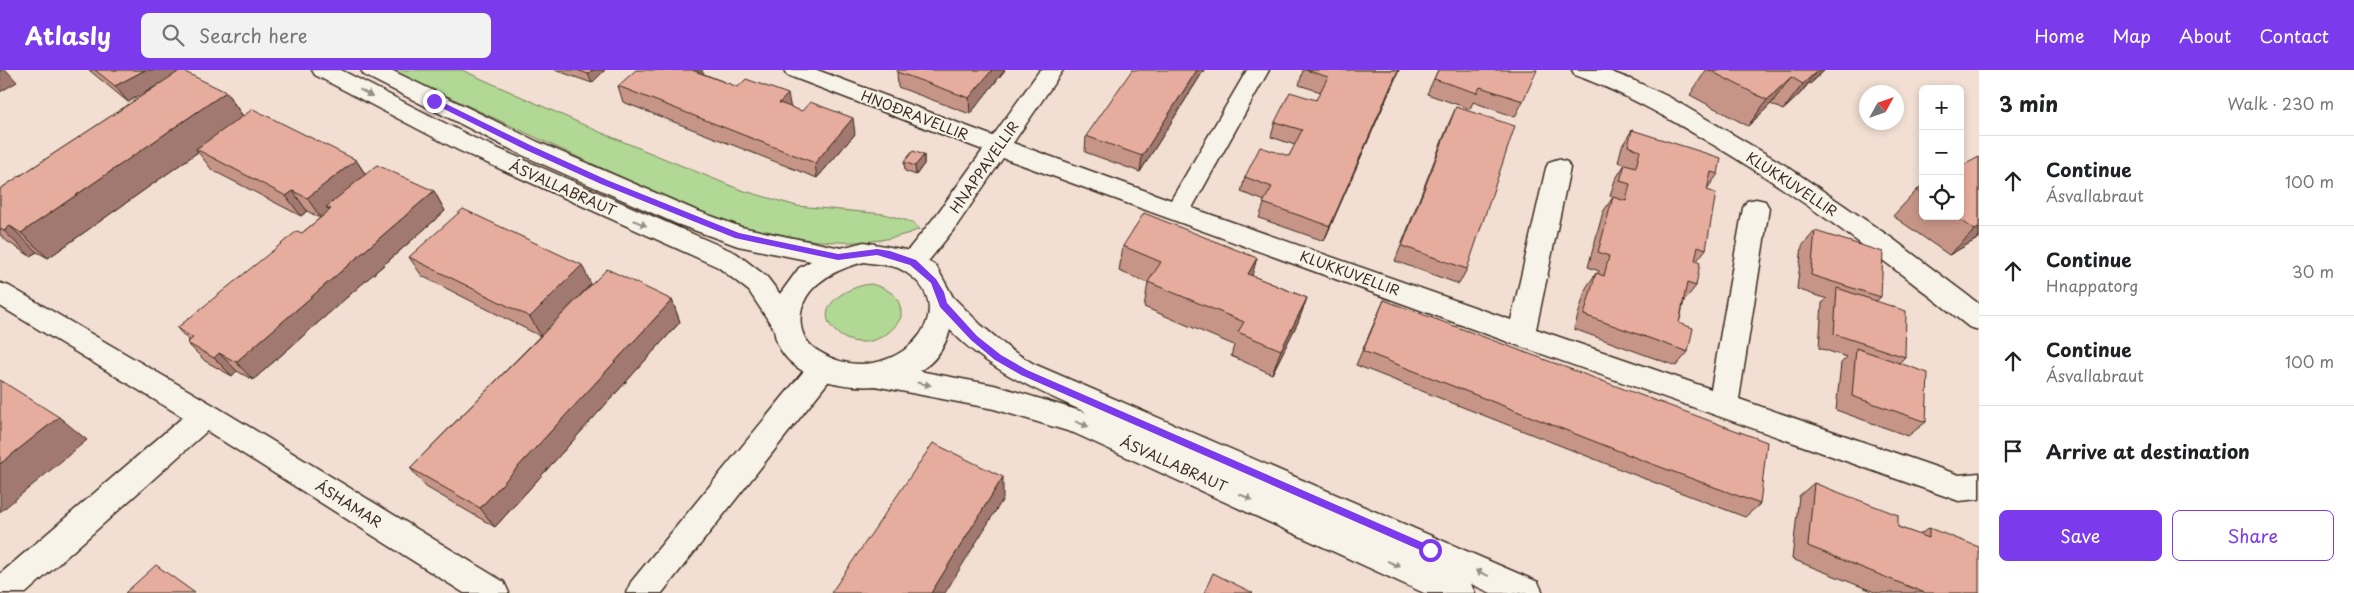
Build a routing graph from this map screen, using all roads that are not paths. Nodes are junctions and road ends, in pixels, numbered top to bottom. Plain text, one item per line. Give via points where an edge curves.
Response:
1 (324, 70) edge
2 (372, 70) edge
3 (794, 70) edge
4 (1052, 70) edge
5 (1258, 70) edge
6 (1587, 72) edge
7 (839, 77) edge
8 (998, 146) junction
9 (1558, 168) dead end
10 (1756, 208) dead end
11 (1178, 211) junction
12 (838, 257) junction
13 (913, 262) junction
14 (0, 293) edge
15 (943, 304) junction
16 (1979, 319) edge
17 (786, 324) junction
18 (1521, 335) junction
19 (822, 369) junction
20 (876, 375) junction
21 (1723, 406) junction
22 (205, 415) junction
23 (1979, 486) edge
24 (2, 593) edge
25 (493, 593) edge
26 (642, 593) edge
27 (1459, 593) edge
28 (1527, 593) edge

1 -> 17 street, ÁSVALLABRAUT via 466,144 727,260 755,280
2 - 12 street, ÁSVALLABRAUT via 529,148 686,217 738,236
3 - 7 street, HNOÐRAVELLIR
4 - 8 street, HNAPPAVELLIR
5 - 11 street
6 - 16 street, KLUKKUVELLIR via 1627,86 1661,103 1779,174 1884,246
7 - 8 street, HNOÐRAVELLIR
8 - 11 street, KLUKKUVELLIR
8 - 13 street, HNAPPAVELLIR
9 - 18 street
10 - 21 street
11 - 18 street, KLUKKUVELLIR
12 - 13 street via 877,252
12 - 17 street via 813,270 795,289 789,300
13 - 15 street via 934,281
14 - 22 street, ÁSHAMAR
15 - 20 street via 939,330 922,354 908,364
28 -> 15 street, ÁSVALLABRAUT via 1024,372 998,358 974,338
17 - 19 street via 797,350
18 - 21 street, KLUKKUVELLIR
19 - 20 street via 858,376
19 - 26 street
20 -> 27 street, ÁSVALLABRAUT via 994,397 1081,423
21 - 23 street, KLUKKUVELLIR via 1959,488
22 - 24 street
22 - 25 street, ÁSHAMAR

